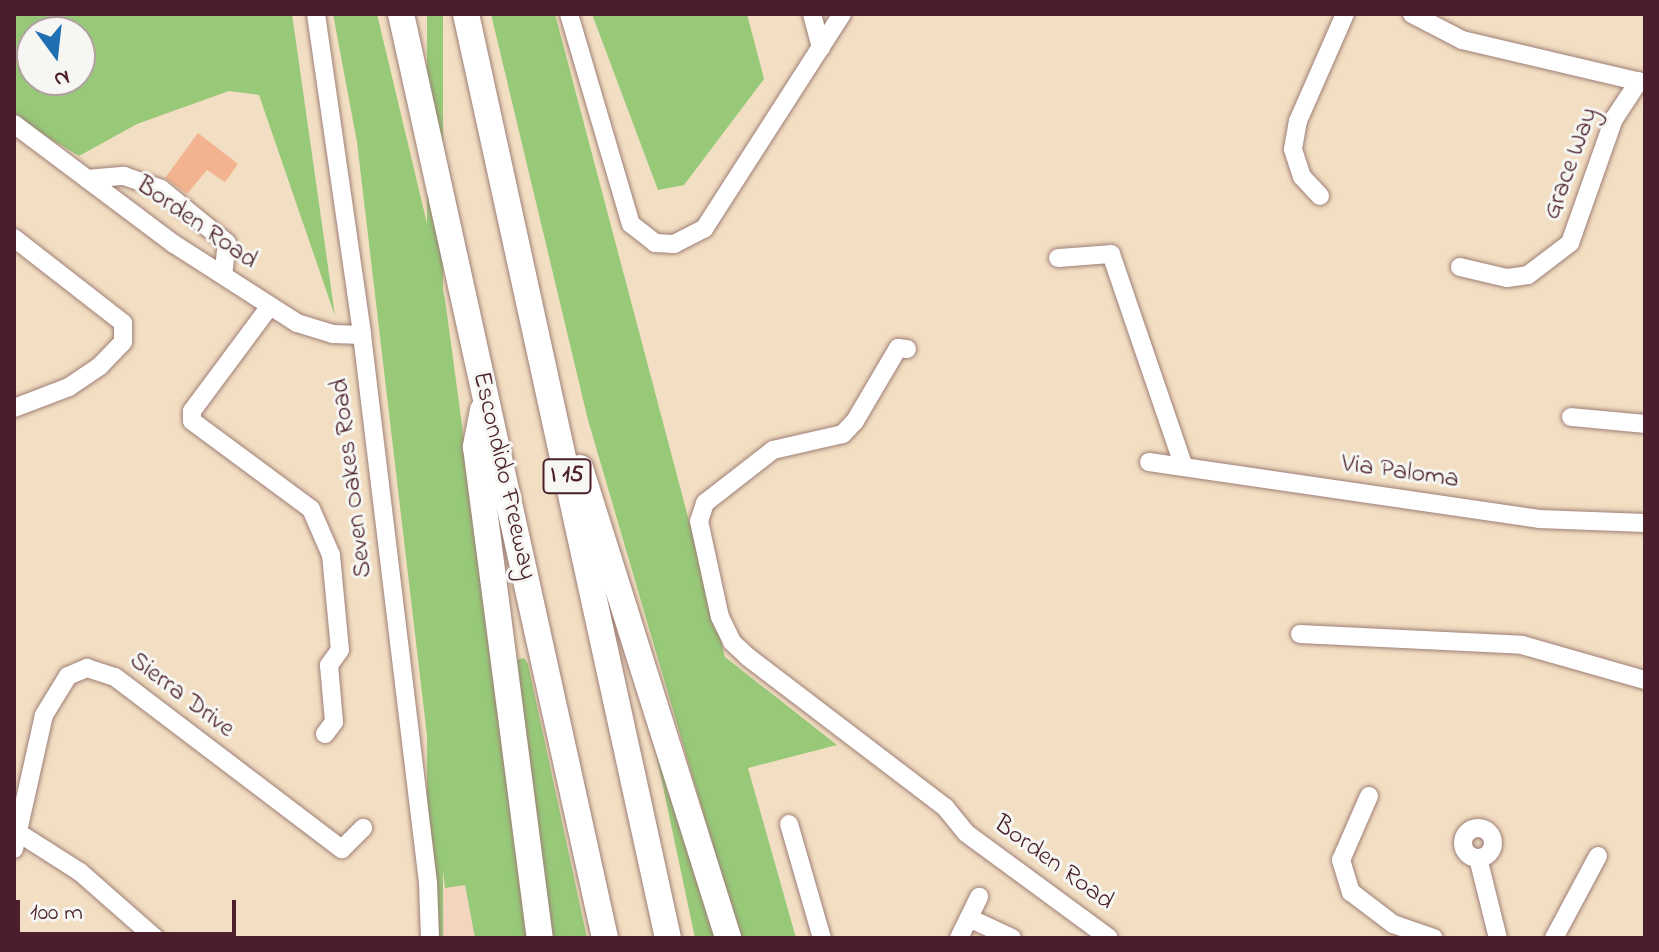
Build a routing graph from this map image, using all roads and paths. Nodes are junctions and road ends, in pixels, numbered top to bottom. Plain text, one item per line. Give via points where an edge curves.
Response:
1 (316, 14) edge
2 (401, 14) edge
3 (466, 14) edge
4 (569, 14) edge
5 (812, 14) edge
6 (842, 14) edge
7 (1345, 14) edge
8 (1412, 14) edge
9 (821, 48) junction
10 (1642, 82) edge
11 (14, 124) edge
12 (87, 179) junction
13 (1320, 196) dead end
14 (14, 238) edge
15 (1058, 258) dead end
16 (1460, 267) dead end
17 (223, 275) junction
18 (270, 306) junction
19 (362, 335) junction
20 (907, 349) dead end
21 (541, 359) junction
22 (485, 399) junction
23 (14, 408) edge
24 (1571, 417) dead end
25 (1645, 424) edge
26 (1149, 462) dead end
27 (1184, 467) junction
28 (1645, 523) edge
29 (1300, 634) dead end
30 (1645, 680) edge
31 (325, 734) dead end
32 (1369, 796) dead end
33 (789, 824) dead end
34 (363, 828) dead end
35 (15, 837) edge
36 (1598, 856) dead end
37 (1478, 858) dead end
38 (979, 897) dead end
39 (971, 919) junction
40 (155, 938) edge
41 (430, 938) edge
42 (540, 938) edge
43 (605, 938) edge
44 (668, 938) edge
45 (728, 938) edge
46 (822, 938) edge
47 (959, 938) edge
48 (1012, 938) edge
49 (1109, 938) edge
50 (1434, 938) edge
51 (1498, 938) edge
52 (1554, 938) edge

1 - 19 street, Seven Oakes Road
2 - 22 highway, Escondido Freeway / I 15
3 - 21 highway, I 15
4 - 9 street via 631,224 655,243 693,238 704,229
5 - 9 street
6 - 9 street
7 - 13 street via 1298,121 1293,149 1302,177
8 - 10 street via 1462,40
10 - 16 street, Grace Way via 1614,119 1570,243 1528,275 1507,278
11 - 12 street, Borden Road
12 - 17 street, Borden Road
12 - 17 street via 124,176 161,189 227,243
14 - 23 street via 123,323 123,342 69,387
15 - 27 street via 1111,254
17 - 18 street, Borden Road
18 - 19 street, Borden Road via 297,323 333,334
18 - 31 street via 192,411 192,421 311,509 331,555 340,650 329,665 334,722
19 - 41 street, Seven Oakes Road via 428,883
20 - 49 street, Borden Road via 898,348 843,434 773,450 716,490 699,521 720,617 732,642 945,807 966,833
21 - 44 highway, I 15
21 - 45 highway via 632,623
22 - 42 highway via 476,447
22 - 43 highway, Escondido Freeway / I 15
24 - 25 street
26 - 27 street, Via Paloma
27 - 28 street, Via Paloma via 1539,519
29 - 30 street via 1522,645
32 - 50 street via 1341,860 1351,892 1393,924
33 - 46 street
34 - 35 street, Sierra Drive via 342,849 115,677 87,668 68,676 52,695
35 - 40 street via 80,872
36 - 52 street
37 - 51 street
38 - 39 street
39 - 47 street
39 - 48 street

